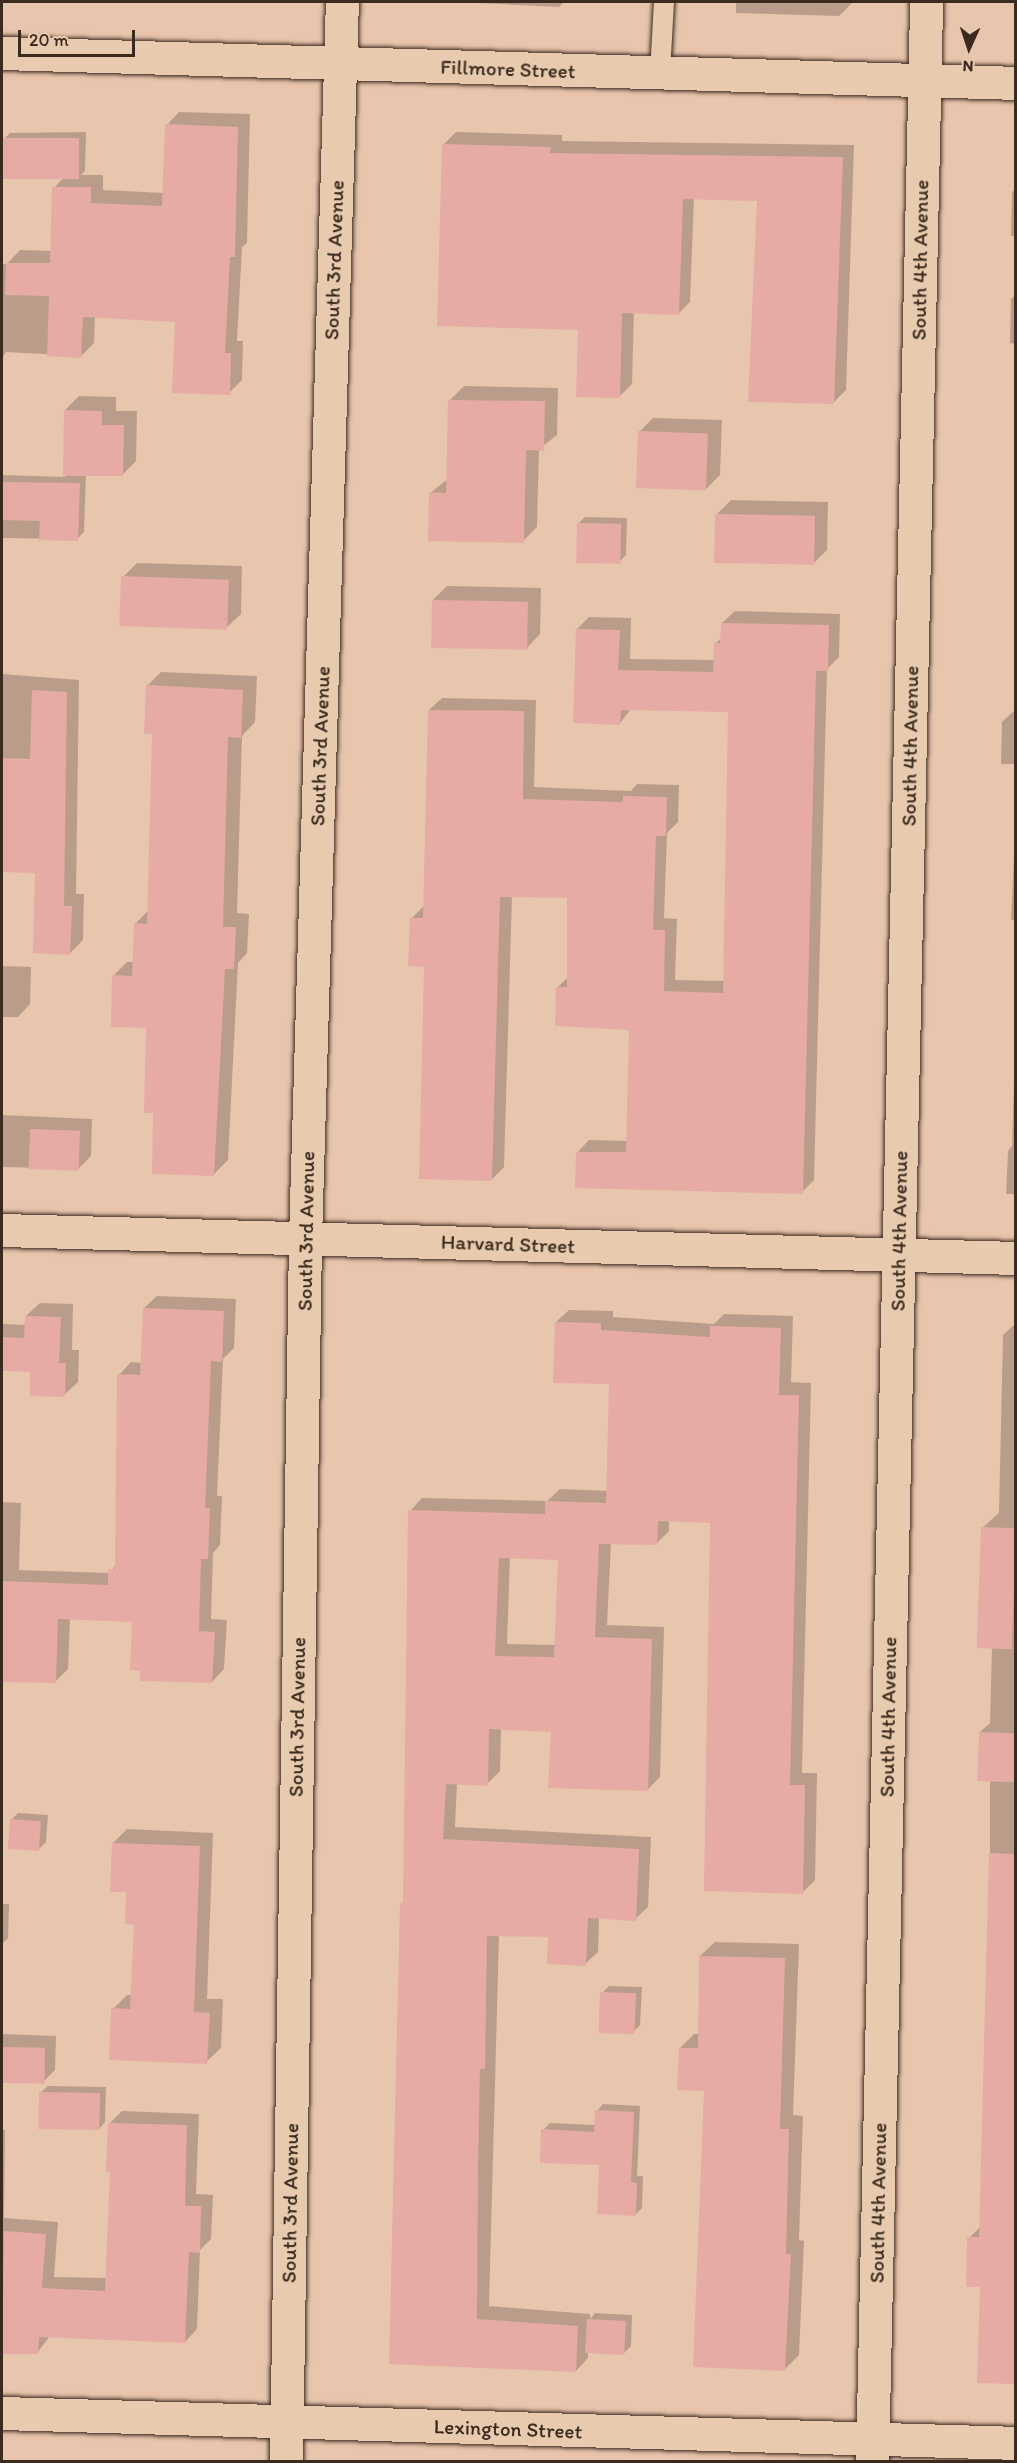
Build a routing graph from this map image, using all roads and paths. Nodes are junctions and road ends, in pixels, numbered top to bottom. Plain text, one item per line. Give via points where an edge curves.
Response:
1 (342, 2) edge
2 (664, 2) edge
3 (926, 2) edge
4 (2, 53) edge
5 (340, 63) junction
6 (660, 73) junction
7 (924, 81) junction
8 (1016, 83) edge
9 (2, 1230) edge
10 (305, 1238) junction
11 (899, 1255) junction
12 (1016, 1258) edge
13 (2, 2413) edge
14 (287, 2422) junction
15 (1016, 2443) edge
16 (872, 2450) edge
17 (286, 2462) edge

1 - 5 street, South 3rd Avenue
2 - 6 lane
3 - 7 street, South 4th Avenue
4 - 5 street, Fillmore Street
5 - 6 street, Fillmore Street
5 - 10 street, South 3rd Avenue
6 - 7 street, Fillmore Street
7 - 8 street, Fillmore Street
7 - 11 street, South 4th Avenue
9 - 10 street, Harvard Street
10 - 11 street, Harvard Street
10 - 14 street, South 3rd Avenue
11 - 12 street, Harvard Street
11 - 16 street, South 4th Avenue
13 - 14 street, Lexington Street
14 - 16 street, Lexington Street
14 - 17 street, South 3rd Avenue
15 - 16 street, Lexington Street

